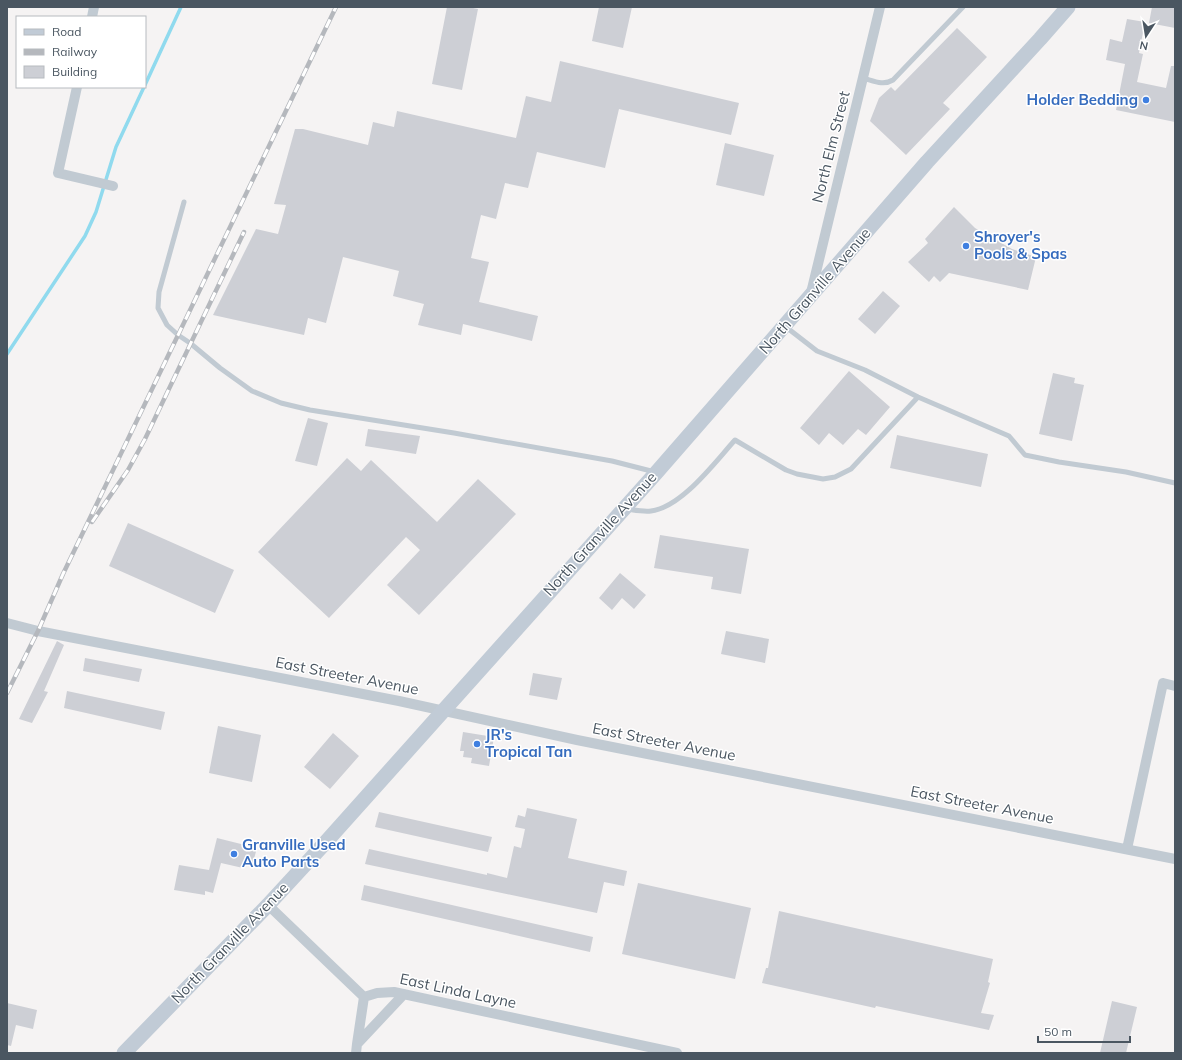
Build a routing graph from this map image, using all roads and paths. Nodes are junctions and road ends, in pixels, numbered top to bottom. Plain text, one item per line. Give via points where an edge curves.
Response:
1 (880, 7) edge
2 (963, 7) edge
3 (1068, 7) edge
4 (863, 78) junction
5 (77, 88) edge
6 (113, 186) dead end
7 (184, 202) dead end
8 (811, 294) junction
9 (785, 326) junction
10 (918, 397) junction
11 (656, 473) junction
12 (1175, 483) edge
13 (623, 508) junction
14 (7, 623) edge
15 (1175, 686) edge
16 (444, 710) junction
17 (1127, 849) junction
18 (1175, 859) edge
19 (268, 905) junction
20 (404, 994) junction
21 (364, 997) junction
22 (356, 1048) edge
23 (124, 1053) edge
24 (677, 1053) edge

1 - 4 street, North Elm Street
2 - 4 lane via 894,80 880,83
3 - 8 main road, North Granville Avenue
4 - 8 street, North Elm Street
5 - 6 street via 58,173
7 - 11 lane via 159,292 158,308 167,325 178,335 252,391 281,403 310,410 612,461
8 - 9 main road, North Granville Avenue
9 - 10 lane via 817,351 865,370
9 - 11 main road, North Granville Avenue
10 - 12 lane via 1009,436 1025,455
10 - 13 lane via 851,469 835,477 823,479 786,470 735,440 678,500 651,511
11 - 13 main road, North Granville Avenue
13 - 16 main road, North Granville Avenue
14 - 16 street, East Streeter Avenue
15 - 17 street via 1163,683
16 - 17 street, East Streeter Avenue via 577,740
16 - 19 main road, North Granville Avenue
17 - 18 street, East Streeter Avenue
19 - 21 street
19 - 23 main road, North Granville Avenue
20 - 21 street, East Linda Layne via 386,992
20 - 22 street
20 - 24 street, East Linda Layne
21 - 22 street

